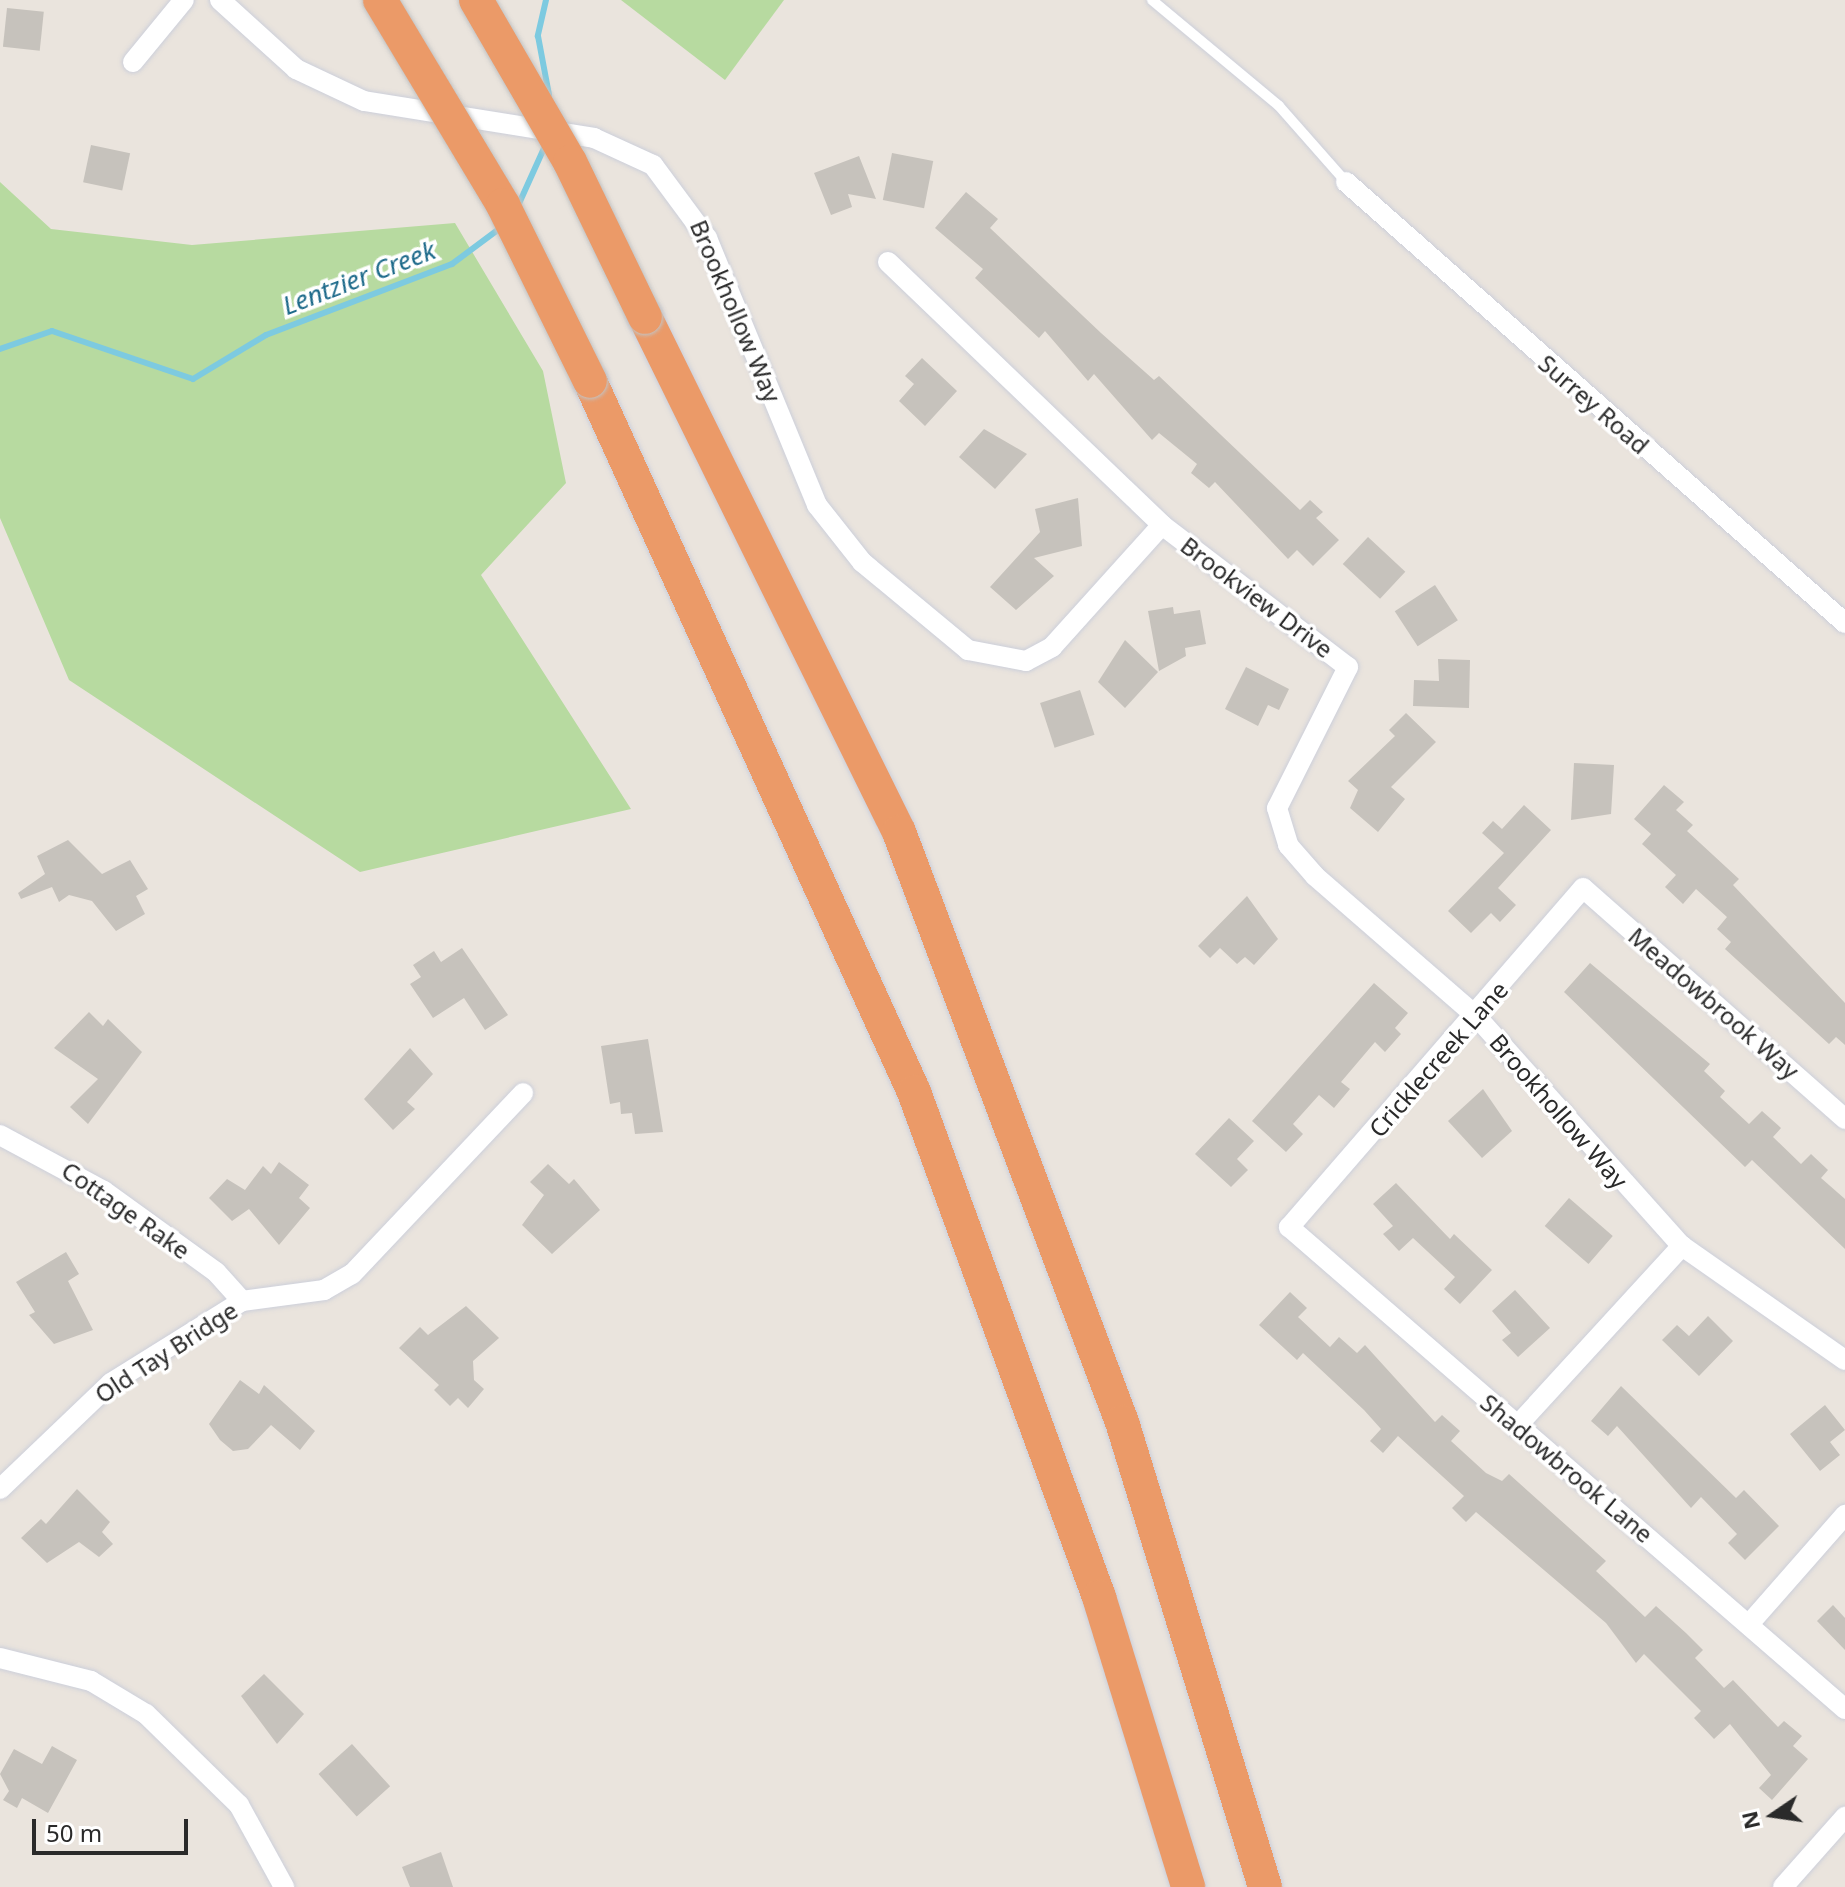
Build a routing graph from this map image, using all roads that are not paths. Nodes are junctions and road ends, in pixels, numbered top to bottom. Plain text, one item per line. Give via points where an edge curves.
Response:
1 (184, 0) edge
2 (220, 0) edge
3 (380, 0) edge
4 (476, 0) edge
5 (1152, 0) edge
6 (133, 62) dead end
7 (1346, 182) joint
8 (888, 262) dead end
9 (1162, 525) junction
10 (1845, 623) edge
11 (1001, 662) joint
12 (1288, 845) joint
13 (1583, 888) joint
14 (1477, 1017) junction
15 (523, 1093) dead end
16 (1845, 1119) edge
17 (0, 1135) edge
18 (1289, 1227) joint
19 (1682, 1246) junction
20 (242, 1301) junction
21 (1845, 1360) edge
22 (1516, 1427) junction
23 (0, 1489) edge
24 (1845, 1515) edge
25 (1750, 1623) junction
26 (0, 1658) edge
27 (1845, 1709) edge
28 (1845, 1817) edge
29 (284, 1887) edge
30 (1188, 1887) edge
31 (1265, 1887) edge
32 (1783, 1887) edge

1 - 6 street
2 - 11 street, Brookhollow Way, bridge via 265,47 364,101 625,148 653,165 693,210 817,505 839,539 968,650
3 - 30 highway, bridge via 503,205 590,381 914,1092 1099,1597
4 - 31 highway, bridge via 570,162 899,832 1122,1422
5 - 7 lane via 1279,106
7 - 10 street, Surrey Road
8 - 9 street, Brookview Drive
9 - 11 street, Brookview Drive via 1052,647 1026,661
9 - 12 street, Brookview Drive via 1348,667 1277,808
12 - 14 street, Brookhollow Way
13 - 14 street, Cricklecreek Lane
13 - 16 street, Meadowbrook Way
14 - 18 street, Cricklecreek Lane
14 - 19 street, Brookhollow Way
15 - 20 street, Old Tay Bridge via 352,1274 324,1290
17 - 20 street, Cottage Rake via 104,1191 216,1272
18 - 22 street, Shadowbrook Lane
19 - 21 street, Brookhollow Way
19 - 22 street
20 - 23 street, Old Tay Bridge via 111,1383
22 - 25 street, Shadowbrook Lane
24 - 25 street
25 - 27 street, Shadowbrook Lane
26 - 29 street via 91,1681 146,1714 239,1805
28 - 32 street

